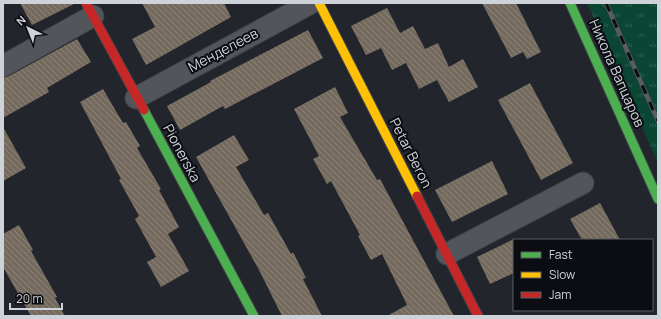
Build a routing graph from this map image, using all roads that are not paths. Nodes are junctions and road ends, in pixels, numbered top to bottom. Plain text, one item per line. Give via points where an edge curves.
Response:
1 (311, 3) edge
2 (319, 3) edge
3 (570, 3) edge
4 (90, 10) edge
5 (3, 66) edge
6 (136, 98) junction
7 (583, 183) dead end
8 (658, 199) edge
9 (447, 254) junction
10 (254, 316) edge
11 (478, 316) edge

1 - 6 street, Менделеев
2 - 9 street, Petar Beron
3 - 8 street, Никола Вапцаров
4 - 5 street
4 - 6 street, Pionerska
6 - 10 street, Pionerska
7 - 9 street
9 - 11 street, Petar Beron

